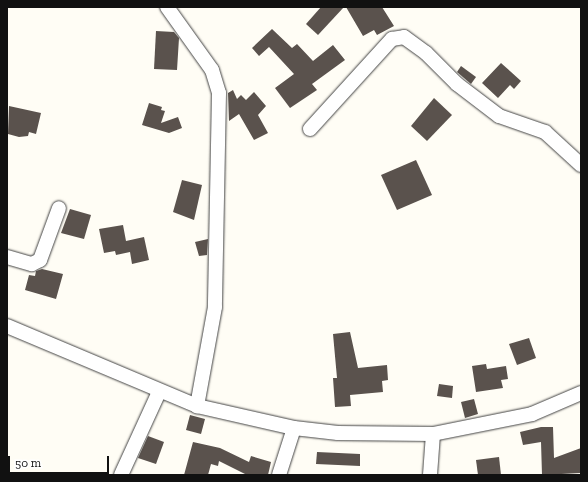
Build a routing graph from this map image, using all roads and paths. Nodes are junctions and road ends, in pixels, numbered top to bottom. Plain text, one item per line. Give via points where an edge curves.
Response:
1 (167, 7) edge
2 (310, 129) dead end
3 (581, 165) edge
4 (59, 208) dead end
5 (7, 257) edge
6 (7, 326) edge
7 (159, 392) junction
8 (581, 394) edge
9 (197, 406) junction
10 (294, 428) junction
11 (433, 434) junction
12 (121, 475) edge
13 (279, 475) edge
14 (430, 475) edge

1 - 9 street via 212,70 219,93 215,307
2 - 3 street via 392,39 404,37 426,53 456,84 499,116 545,132
4 - 5 street via 40,260 32,264
6 - 7 street
7 - 9 street
7 - 12 street
8 - 11 street via 532,414
9 - 10 street
10 - 11 street via 345,433
10 - 13 street
11 - 14 street

